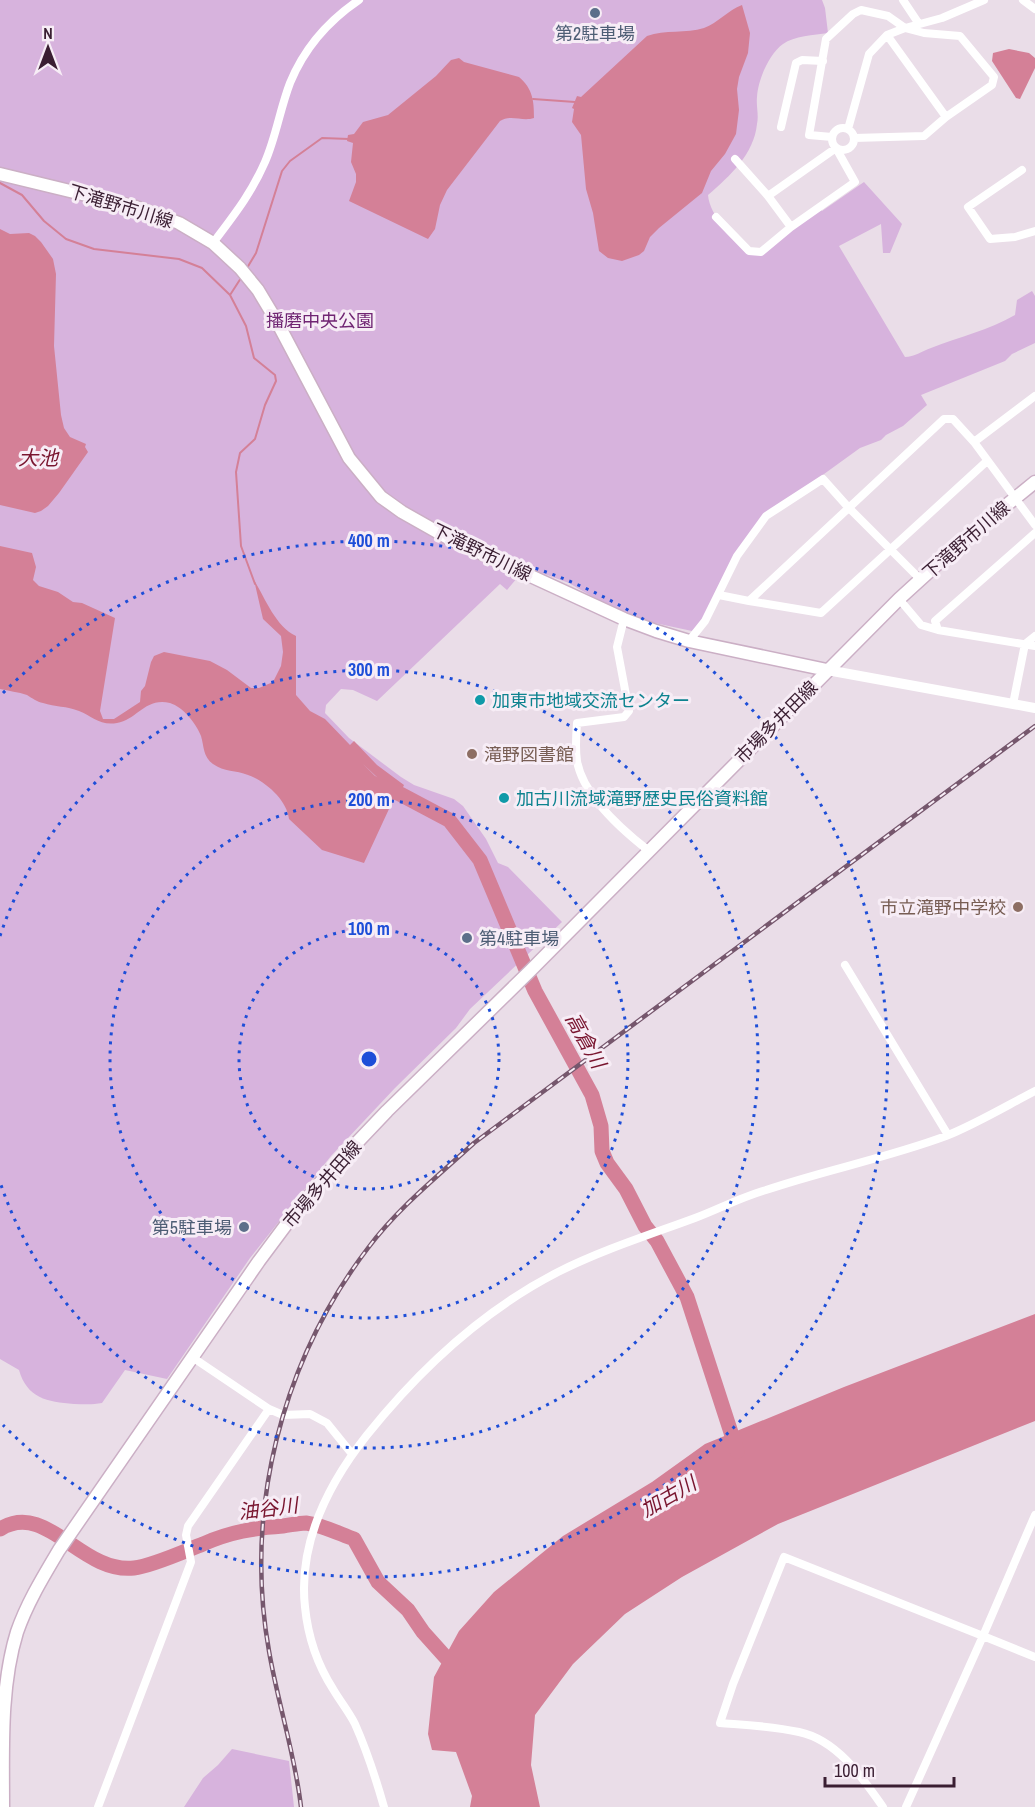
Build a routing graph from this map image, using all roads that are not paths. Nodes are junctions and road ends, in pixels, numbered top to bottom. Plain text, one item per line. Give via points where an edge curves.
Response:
1 (359, 0) edge
2 (903, 0) edge
3 (984, 0) edge
4 (1023, 0) edge
5 (1035, 9) edge
6 (919, 24) junction
7 (905, 28) junction
8 (887, 35) junction
9 (823, 61) junction
10 (946, 117) junction
11 (781, 127) dead end
12 (848, 129) junction
13 (832, 136) junction
14 (854, 138) junction
15 (836, 148) junction
16 (735, 159) dead end
17 (1022, 170) dead end
18 (0, 174) edge
19 (768, 196) junction
20 (716, 217) dead end
21 (791, 227) junction
22 (1035, 231) edge
23 (213, 243) junction
24 (1035, 396) edge
25 (974, 442) junction
26 (987, 461) junction
27 (1035, 482) edge
28 (1014, 499) junction
29 (848, 507) junction
30 (1035, 525) edge
31 (1035, 533) edge
32 (890, 550) junction
33 (920, 579) junction
34 (719, 595) junction
35 (899, 599) junction
36 (749, 602) junction
37 (624, 619) junction
38 (938, 630) junction
39 (1035, 636) edge
40 (689, 641) junction
41 (1025, 644) junction
42 (1035, 646) edge
43 (826, 670) junction
44 (1013, 704) junction
45 (1035, 708) edge
46 (648, 851) junction
47 (845, 965) dead end
48 (1035, 1091) edge
49 (948, 1135) junction
50 (192, 1358) junction
51 (269, 1409) junction
52 (352, 1454) junction
53 (1035, 1515) edge
54 (983, 1636) junction
55 (1035, 1657) edge
56 (3, 1807) edge
57 (99, 1807) edge
58 (384, 1807) edge
59 (883, 1807) edge
60 (906, 1807) edge

1 - 23 street via 320,33 305,52 252,191
2 - 6 street
3 - 6 street
4 - 5 street
6 - 7 street
7 - 8 street
7 - 9 street via 888,16 861,10 826,39
7 - 10 street via 960,36 994,77 992,85
8 - 10 street
8 - 12 street via 869,54
9 - 11 street via 796,63
9 - 13 street via 809,135
10 - 14 street via 924,136
12 - 13 street via 838,129
12 - 14 street
13 - 15 street
14 - 15 street via 848,149
15 - 19 street
15 - 21 street via 855,182
16 - 19 street
17 - 22 street via 968,207 990,239
18 - 23 main road, 下滝野市川線 via 136,207 179,223
19 - 21 street
20 - 21 street via 749,251 761,252
23 - 37 main road, 下滝野市川線 via 258,290 349,458 381,497 448,537
24 - 25 street
25 - 26 street
25 - 29 street via 952,419 944,419
26 - 28 street
26 - 32 street
27 - 28 main road, 下滝野市川線
28 - 30 street
28 - 33 main road, 下滝野市川線
29 - 32 street
29 - 34 street via 823,479 766,516 737,556
29 - 36 street
31 - 38 street via 935,621
32 - 33 street
32 - 36 street via 821,613
33 - 35 main road, 下滝野市川線
34 - 36 street
34 - 40 street
35 - 38 street via 921,625
35 - 43 main road, 下滝野市川線
37 - 40 main road, 下滝野市川線
37 - 46 street via 618,647 629,711 624,717 577,723 578,763 589,789 603,808
38 - 41 street
39 - 41 street
40 - 43 main road, 下滝野市川線
41 - 42 street
41 - 44 street
43 - 44 street
43 - 46 main road, 市場多井田線
44 - 45 street
46 - 50 main road, 市場多井田線 via 329,1172 294,1214
47 - 49 street
48 - 49 street
49 - 52 street via 764,1190 560,1271 477,1324 387,1410
50 - 51 street
50 - 56 main road, 市場多井田線 via 60,1550 16,1633 3,1715
51 - 52 street via 283,1415 310,1414 318,1418 327,1423
51 - 57 street via 188,1526 191,1562
52 - 58 street via 330,1488 312,1534 304,1576 304,1606 312,1647 369,1756
53 - 54 street
54 - 55 street
54 - 59 street via 784,1557 720,1723 801,1732 819,1740 853,1767
54 - 60 street

